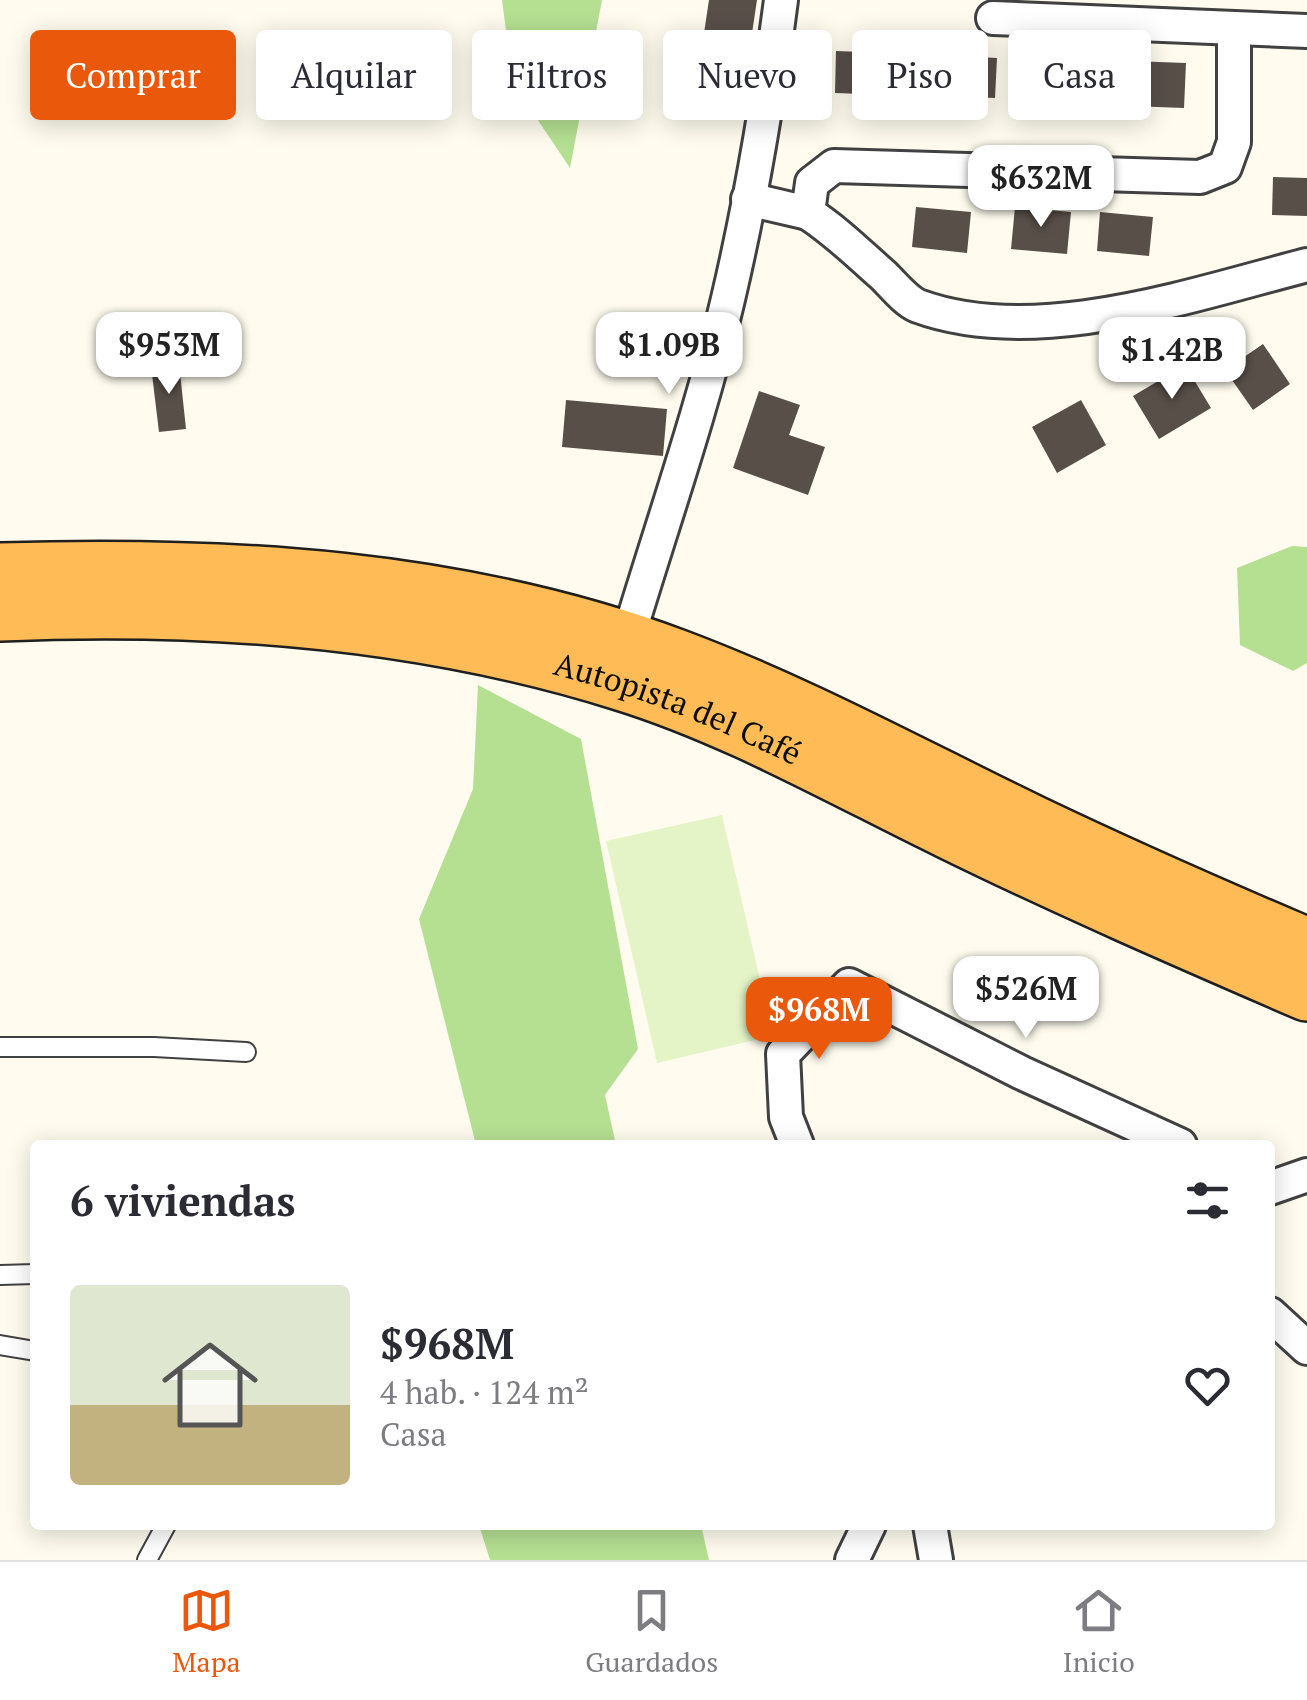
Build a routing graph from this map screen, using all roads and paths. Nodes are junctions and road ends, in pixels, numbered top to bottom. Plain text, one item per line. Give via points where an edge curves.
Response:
1 (781, 0) edge
2 (993, 18) dead end
3 (1234, 30) junction
4 (1307, 32) edge
5 (748, 199) junction
6 (808, 213) junction
7 (1307, 265) edge
8 (2, 604) edge
9 (627, 641) junction
10 (1307, 946) edge
11 (1307, 993) edge
12 (0, 1046) edge
13 (246, 1052) dead end
14 (795, 1140) edge
15 (1169, 1140) edge
16 (1275, 1171) edge
17 (1307, 1174) edge
18 (1275, 1186) edge
19 (30, 1274) edge
20 (0, 1275) edge
21 (1275, 1319) edge
22 (0, 1345) edge
23 (1307, 1348) edge
24 (30, 1350) edge
25 (163, 1530) edge
26 (866, 1530) edge
27 (931, 1530) edge
28 (147, 1560) edge
29 (852, 1560) edge
30 (936, 1560) edge

1 - 5 street
2 - 3 street
3 - 4 street
3 - 6 street via 1234,142 1225,167 1200,178 834,166 812,183
5 - 6 street
5 - 9 street via 697,415
6 - 7 street via 915,305 1000,323 1158,304
8 - 9 highway, Autopista del Café via 169,568 325,579 536,616
8 - 11 highway, Autopista del Café via 325,623 506,652 622,682
9 - 10 highway, Autopista del Café via 751,688
12 - 13 lane
14 - 15 street via 786,1117 783,1054 849,985
16 - 17 street
17 - 18 street
19 - 20 lane
21 - 23 street
22 - 24 lane
25 - 28 lane
26 - 29 street
27 - 30 street

